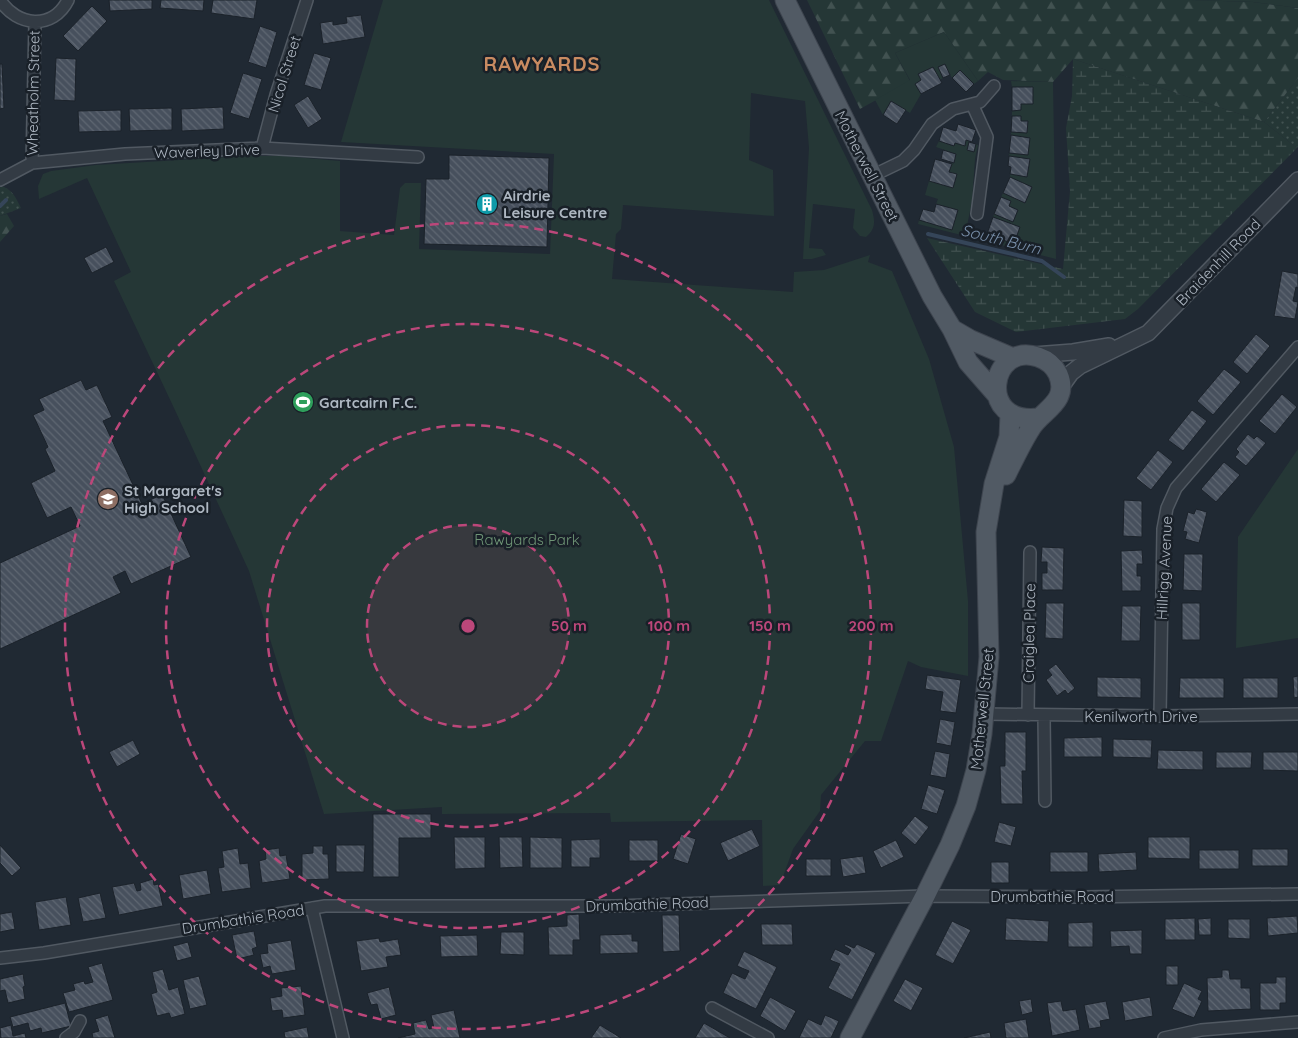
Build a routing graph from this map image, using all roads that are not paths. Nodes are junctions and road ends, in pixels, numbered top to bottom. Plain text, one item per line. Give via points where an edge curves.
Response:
1 (0, 0) edge
2 (68, 0) edge
3 (307, 0) edge
4 (785, 0) edge
5 (34, 22) junction
6 (994, 86) dead end
7 (972, 104) junction
8 (262, 148) junction
9 (418, 157) dead end
10 (32, 163) junction
11 (872, 176) junction
12 (0, 180) edge
13 (1298, 180) edge
14 (977, 214) dead end
15 (952, 329) junction
16 (1135, 340) junction
17 (1298, 347) edge
18 (1034, 356) junction
19 (1013, 358) junction
20 (1060, 387) junction
21 (996, 394) junction
22 (1010, 414) junction
23 (1038, 418) junction
24 (989, 507) junction
25 (1030, 552) dead end
26 (984, 714) junction
27 (1298, 714) edge
28 (1028, 715) junction
29 (1044, 716) junction
30 (1160, 716) junction
31 (1044, 801) dead end
32 (1298, 894) edge
33 (925, 896) junction
34 (312, 908) junction
35 (0, 958) edge
36 (712, 1008) dead end
37 (80, 1021) dead end
38 (1298, 1022) edge
39 (66, 1038) edge
40 (343, 1038) edge
41 (768, 1038) edge
42 (850, 1038) edge
43 (1164, 1038) edge

1 - 5 street via 6,10 17,18
2 - 5 street via 48,20
3 - 8 street, Nicol Street
4 - 11 main road, Motherwell Street
5 - 10 street, Wheatholm Street
6 - 7 street via 980,102
7 - 11 street via 953,108 932,124 903,161
7 - 14 street via 987,138
8 - 9 street, Waverley Drive
8 - 10 street, Waverley Drive via 125,154
10 - 12 street, Waverley Drive
11 - 15 main road, Motherwell Street
13 - 16 street, Braidenhill Road via 1148,333
15 - 19 main road
15 - 21 main road, Motherwell Street via 968,362
16 - 18 street, Braidenhill Road
16 - 20 street, Braidenhill Road via 1080,366
17 - 30 street, Hillrigg Avenue via 1176,488 1167,508 1162,529
18 - 19 main road
18 - 20 main road via 1056,370
19 - 21 main road via 998,375
20 - 23 main road via 1056,402
21 - 22 main road via 1002,407
22 - 23 main road via 1017,418
22 - 24 main road, Motherwell Street via 1009,437
23 - 24 main road
24 - 26 main road, Motherwell Street via 986,532 989,657
25 - 28 street, Craiglea Place
26 - 28 street, Kenilworth Drive
26 - 33 main road, Motherwell Street via 976,770 966,806
27 - 30 street, Kenilworth Drive
28 - 29 street, Kenilworth Drive
29 - 30 street, Kenilworth Drive
29 - 31 street
32 - 33 street, Drumbathie Road
33 - 34 street, Drumbathie Road via 615,906
33 - 42 main road, Motherwell Street
34 - 35 street, Drumbathie Road
34 - 40 street
36 - 41 street
37 - 39 street
38 - 43 street via 1201,1030

